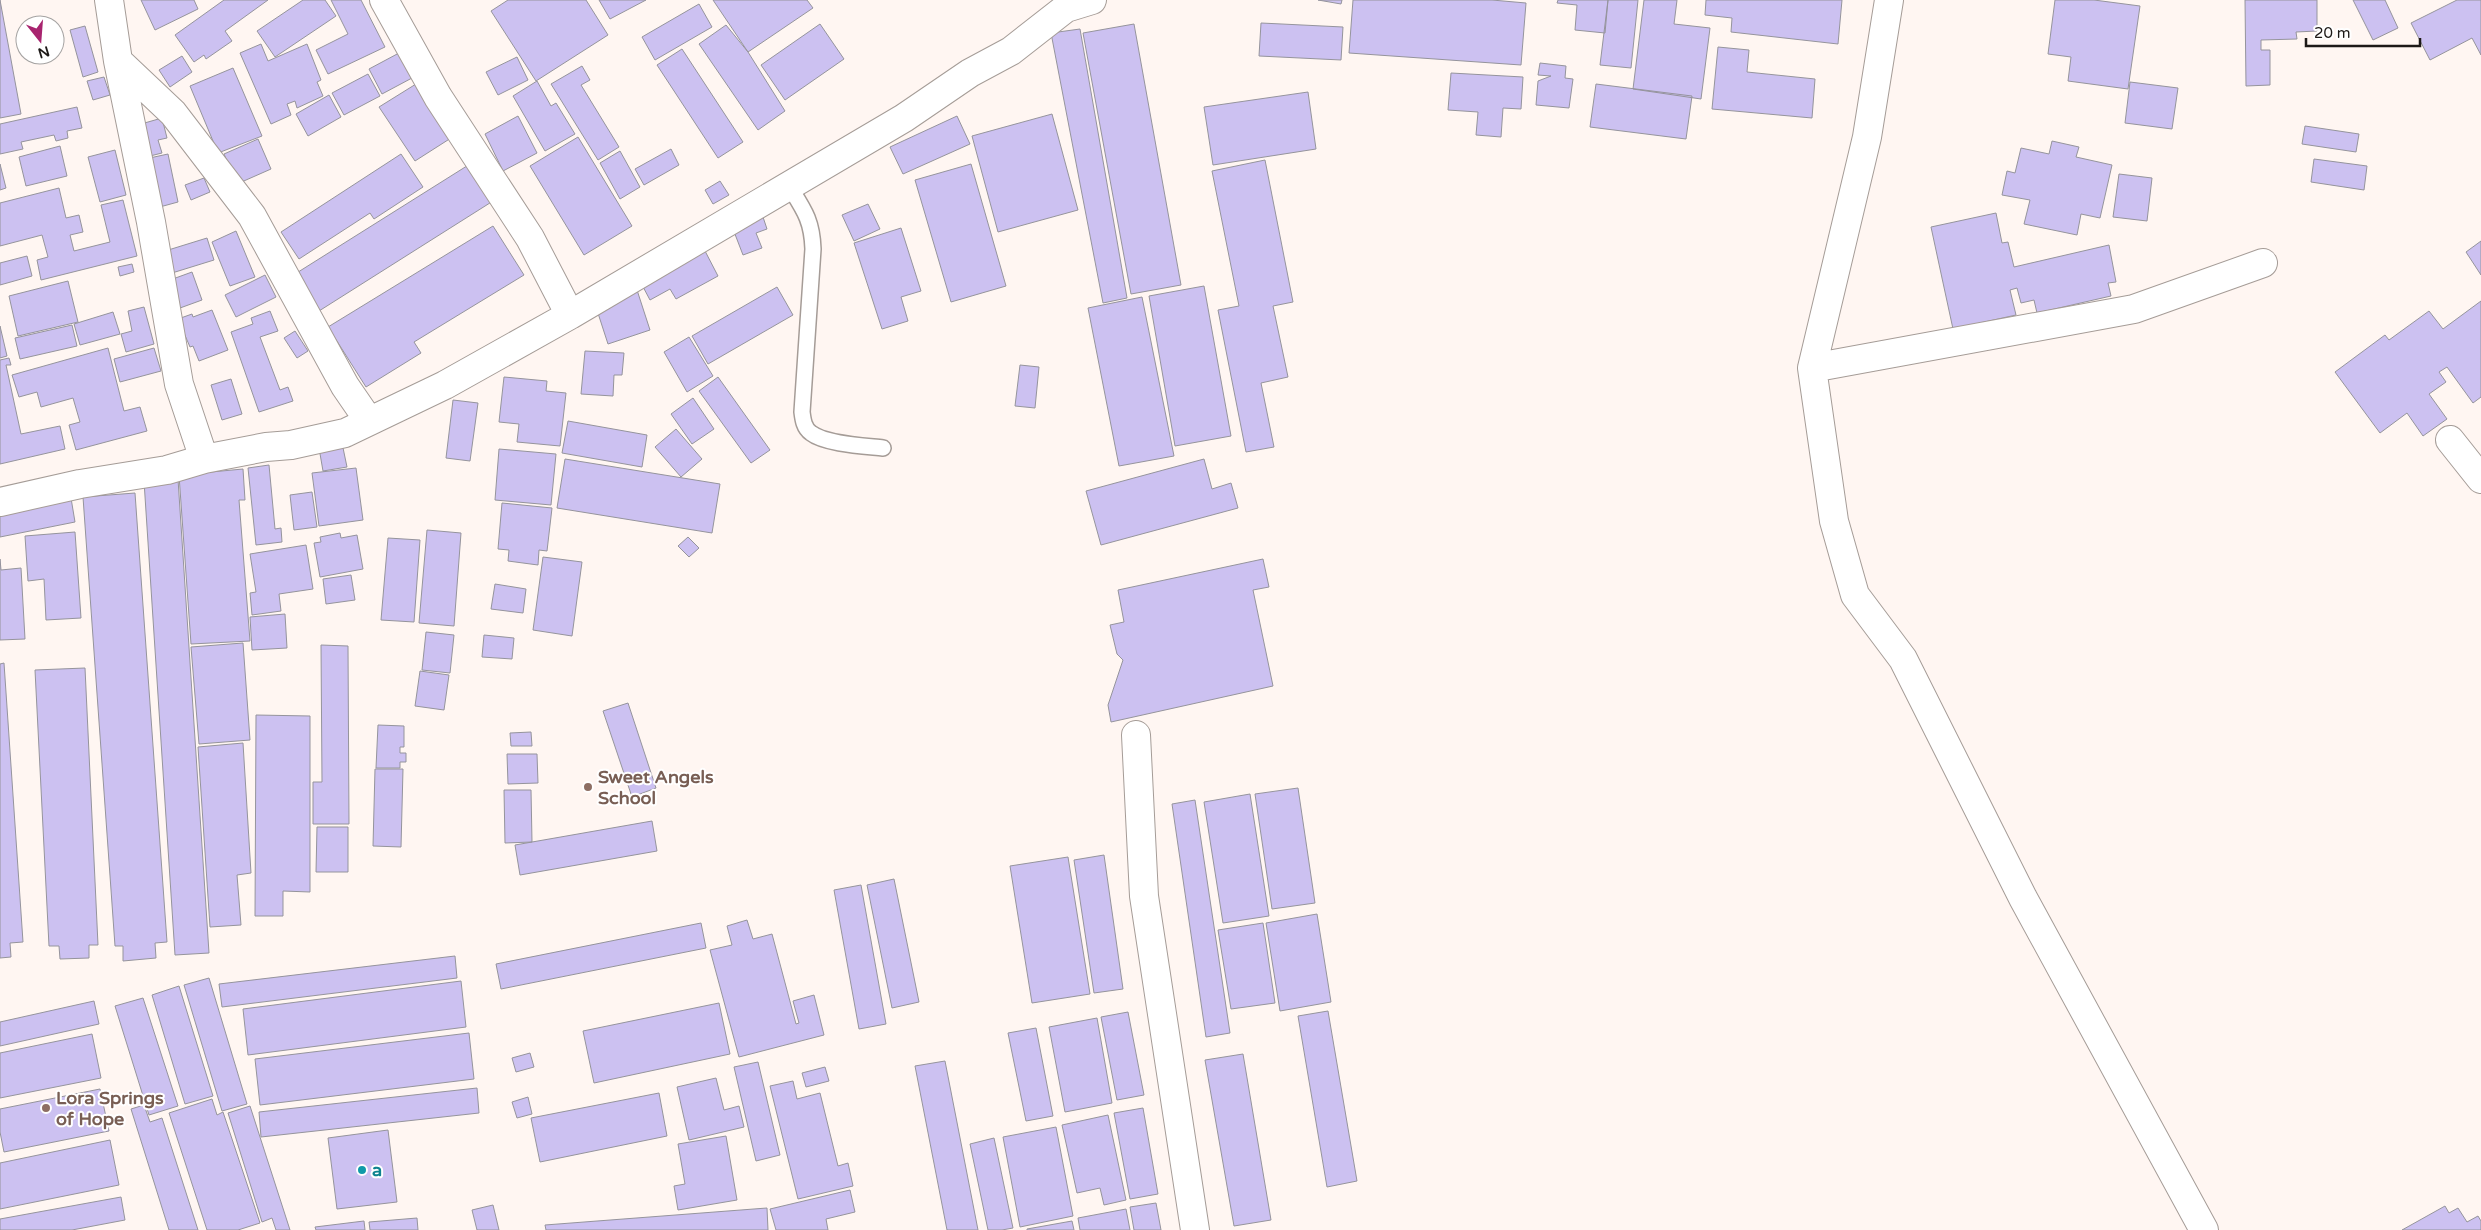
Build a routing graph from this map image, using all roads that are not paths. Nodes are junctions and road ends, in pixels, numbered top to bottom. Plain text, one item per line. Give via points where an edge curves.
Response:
1 (110, 0) edge
2 (384, 0) edge
3 (1092, 0) edge
4 (1889, 0) edge
5 (118, 61) junction
6 (789, 186) junction
7 (2263, 263) dead end
8 (570, 315) junction
9 (1812, 368) junction
10 (369, 421) junction
11 (2450, 440) dead end
12 (883, 448) dead end
13 (204, 459) junction
14 (2481, 479) edge
15 (0, 502) edge
16 (1136, 735) dead end
17 (1195, 1230) edge
18 (2204, 1230) edge

1 - 5 street
2 - 8 street via 438,98 530,238
3 - 6 street via 1066,8 1011,51 970,73 904,118
4 - 9 street via 1867,137
5 - 10 street via 173,114 252,216 345,386
5 - 13 street via 151,222 179,384
6 - 8 street
6 - 12 lane via 812,229 803,423 811,433 828,440
7 - 9 street via 2134,309
8 - 10 street via 445,386
9 - 18 street via 1834,521 1855,595 1904,659 2024,898
10 - 13 street via 345,433
11 - 14 street
13 - 15 street via 167,470 80,484
16 - 17 street via 1144,896

